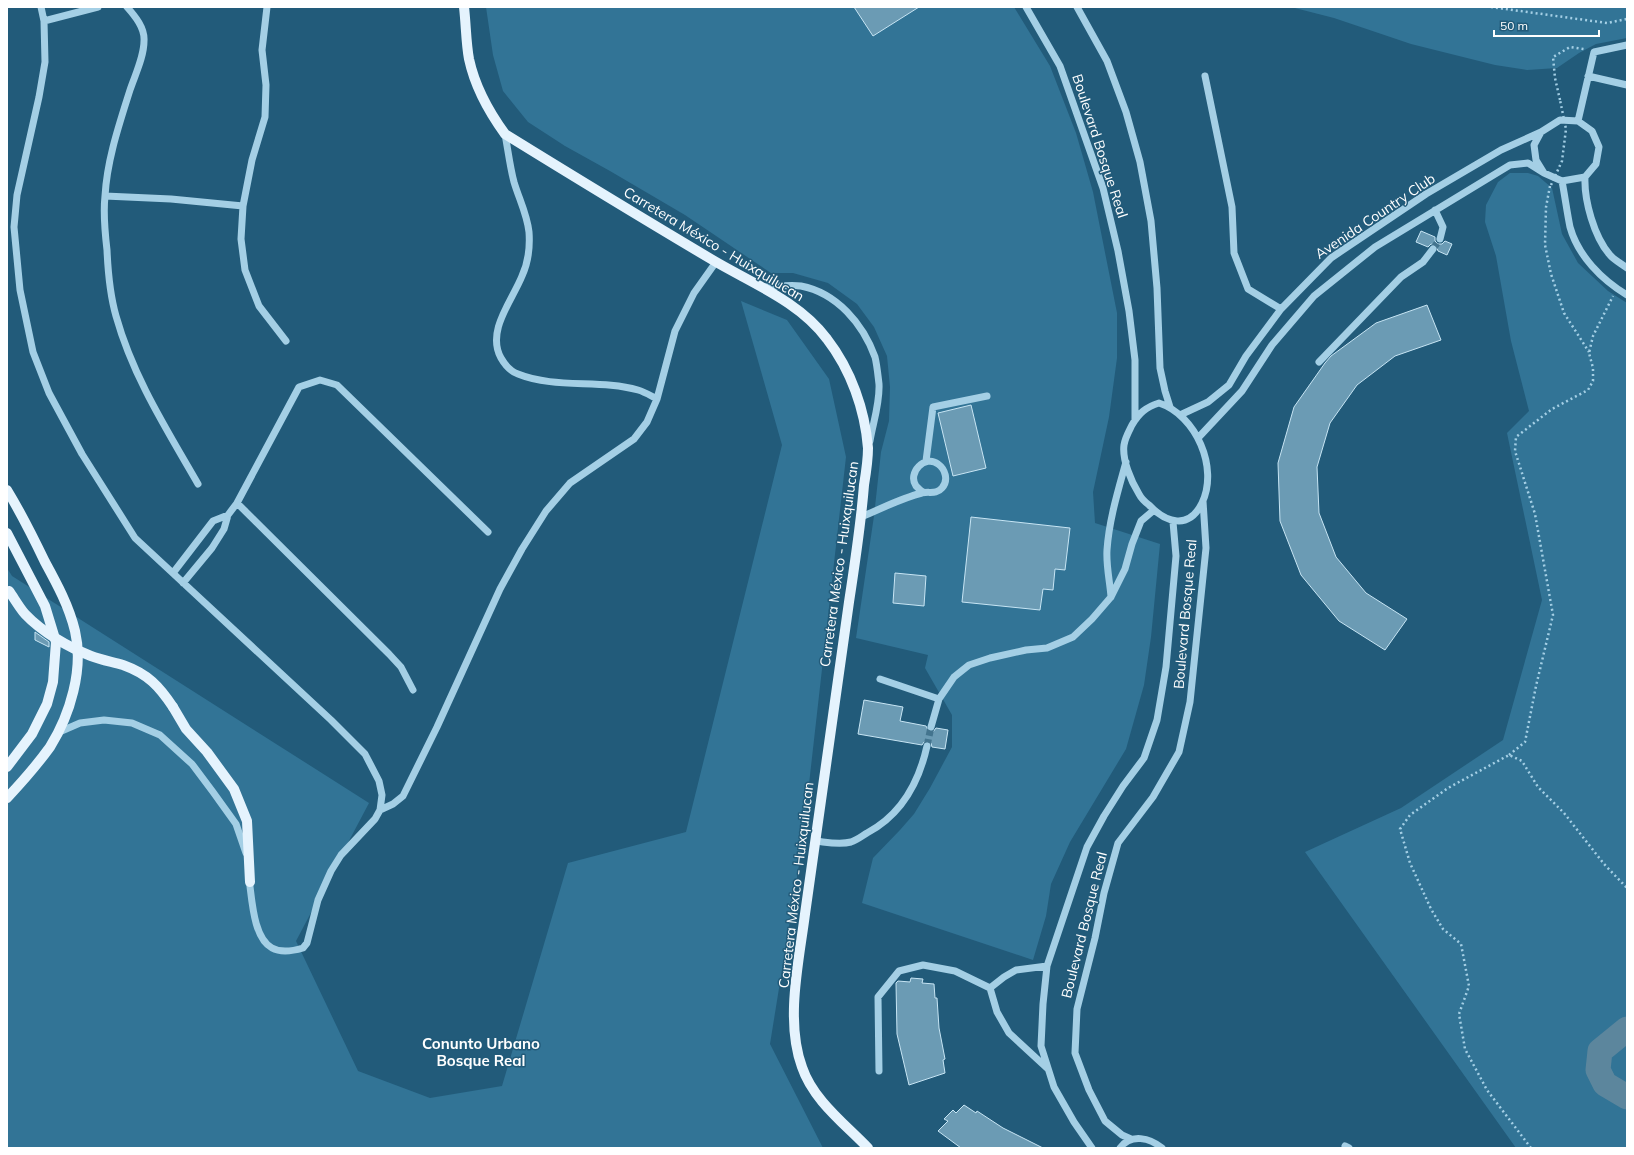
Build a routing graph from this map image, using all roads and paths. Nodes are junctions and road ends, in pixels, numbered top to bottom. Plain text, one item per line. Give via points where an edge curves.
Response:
1 (41, 7) edge
2 (98, 7) edge
3 (127, 7) edge
4 (268, 7) edge
5 (464, 7) edge
6 (1026, 7) edge
7 (1078, 7) edge
8 (1491, 7) edge
9 (1627, 19) edge
10 (44, 21) junction
11 (1627, 45) edge
12 (1591, 50) dead end
13 (1205, 76) dead end
14 (1588, 76) junction
15 (1627, 85) edge
16 (1578, 121) junction
17 (1541, 132) junction
18 (505, 134) junction
19 (1544, 173) junction
20 (1585, 177) junction
21 (1562, 181) junction
22 (105, 196) junction
23 (243, 206) junction
24 (1435, 210) junction
25 (1440, 238) tunnel mouth
26 (1433, 249) tunnel mouth
27 (716, 262) junction
28 (1627, 268) edge
29 (762, 287) junction
30 (1614, 293) dead end
31 (1627, 295) edge
32 (1281, 309) junction
33 (286, 341) dead end
34 (1589, 353) junction
35 (1319, 362) dead end
36 (987, 396) dead end
37 (657, 400) junction
38 (1170, 407) junction
39 (1180, 415) junction
40 (1135, 420) junction
41 (1198, 438) junction
42 (868, 449) junction
43 (926, 461) junction
44 (1126, 461) junction
45 (198, 484) dead end
46 (7, 490) edge
47 (923, 492) junction
48 (1203, 501) junction
49 (237, 503) junction
50 (1154, 510) junction
51 (228, 515) junction
52 (861, 517) junction
53 (1173, 522) junction
54 (488, 532) dead end
55 (7, 533) edge
56 (173, 573) junction
57 (183, 583) junction
58 (8, 589) edge
59 (1111, 597) junction
60 (880, 679) dead end
61 (413, 690) dead end
62 (938, 699) junction
63 (931, 727) tunnel mouth
64 (57, 733) junction
65 (927, 746) tunnel mouth
66 (1509, 755) junction
67 (7, 767) edge
68 (7, 798) edge
69 (380, 810) junction
70 (814, 841) junction
71 (250, 882) junction
72 (1627, 888) edge
73 (1047, 966) junction
74 (990, 988) junction
75 (1048, 1069) junction
76 (879, 1071) dead end
77 (1131, 1140) junction
78 (868, 1148) edge
79 (1092, 1148) edge
80 (1120, 1148) edge
81 (1162, 1148) edge
82 (1531, 1148) edge

1 - 10 street
2 - 10 street
3 - 22 street via 142,28 145,41 110,160
4 - 23 street via 262,50 266,85 265,117 252,160
5 - 18 main road, Carretera México - Huixquilucan via 469,59 476,84 490,113
6 - 40 street, Boulevard Bosque Real via 1060,66 1103,188 1129,311 1135,360
7 - 38 street, Boulevard Bosque Real via 1107,61 1126,112 1140,162 1151,221 1160,368
8 - 9 path via 1607,23
10 - 56 street via 45,62 17,195 14,226 20,290 33,352 49,394 78,447 135,538
11 - 14 street via 1594,52
12 - 34 path, bridge via 1570,47 1553,58 1566,129 1562,161 1550,185 1546,207 1545,245 1551,274 1564,313
13 - 32 street via 1232,207 1234,253 1248,290
14 - 15 street
14 - 16 street
16 - 17 street via 1560,120
16 - 20 street via 1592,131 1599,147 1596,164
17 - 19 street via 1534,145 1536,160
17 - 32 street, Avenida Country Club via 1501,150 1426,194 1331,258
18 - 27 main road, Carretera México - Huixquilucan
18 - 37 street via 514,182 524,208 529,232 528,254 523,275 503,313 496,337 498,353 505,366 517,374 534,379 622,387 639,390
19 - 21 street
19 - 24 street, Avenida Country Club via 1528,163 1510,165
20 - 21 street
20 - 28 street via 1584,191 1600,240 1610,255
21 - 31 street via 1571,229 1584,258
22 - 23 street
22 - 45 street via 105,235 110,285 116,316 128,354 148,397
23 - 33 street via 241,239 245,270 259,306
24 - 25 street via 1443,227
24 - 41 street, Avenida Country Club via 1375,247 1314,296 1272,345 1242,391
26 - 35 street via 1423,262 1401,277
27 - 29 main road, Carretera México - Huixquilucan
27 - 37 street via 694,293 675,331
29 - 42 main road, Carretera México - Huixquilucan via 805,315 827,339 845,368 856,393
29 - 42 street via 801,286 824,295 846,309 861,330 875,358 879,386
30 - 34 path via 1593,336
32 - 39 street, Avenida Country Club via 1246,356 1229,385 1208,402
34 - 66 path via 1593,381 1588,390 1552,409 1516,437 1515,451 1535,514 1553,615 1525,742
36 - 43 street via 933,407
37 - 69 street via 647,422 634,439 570,483 546,511 500,589 403,796
38 - 39 street
38 - 40 street via 1159,403 1147,407
39 - 41 street
40 - 44 street via 1124,445
41 - 48 street via 1207,470 1207,487
42 - 52 main road, Carretera México - Huixquilucan
43 - 47 street via 918,466 914,476 916,486
43 - 47 street via 936,462 944,469 946,479 942,488 933,493
44 - 50 street via 1139,495
44 - 59 street via 1109,532 1107,552
46 - 64 main road via 64,599 75,632 78,658 74,688
47 - 52 street
48 - 53 street via 1197,513 1185,520
48 - 77 street, Boulevard Bosque Real via 1206,548 1190,702 1179,752 1153,797 1118,844 1077,1009 1075,1053 1089,1090 1105,1121
49 - 51 street
49 - 54 street via 299,387 320,380 337,385
49 - 61 street via 389,654 401,667
50 - 53 street
50 - 59 street via 1141,521 1126,569
51 - 56 street via 213,521
51 - 57 street via 224,529 212,548
52 - 70 main road, Carretera México - Huixquilucan
53 - 73 street, Boulevard Bosque Real via 1176,556 1166,667 1157,720 1144,758 1123,786 1087,847
55 - 67 main road via 45,606 56,642 53,682 47,704 32,734
56 - 57 street
57 - 69 street via 365,754 379,781 382,795
58 - 71 main road, bridge via 24,613 38,626 91,656 124,665 144,674 162,690 186,729 207,752 234,789 247,821
59 - 62 street via 1073,637 1047,648 1026,650 969,665 954,677
60 - 62 street
62 - 63 street
64 - 68 main road via 50,747
64 - 71 street via 80,723 104,720 132,723 160,735 192,764 236,824 246,852
65 - 70 street via 914,784 900,807 881,826 852,842
66 - 72 path via 1522,761 1538,787 1564,813 1604,864
66 - 82 path via 1436,797 1410,815 1400,830 1410,863 1431,909 1444,929 1461,944 1469,986 1459,1014 1465,1049 1487,1090
69 - 71 street via 375,819 341,855 331,871 318,900 307,943 303,948 283,951 272,948 262,940 256,924
70 - 78 main road, Carretera México - Huixquilucan via 796,984 796,1043 803,1072 813,1089
73 - 74 street via 1016,970
73 - 75 street, Boulevard Bosque Real via 1042,1004 1041,1046
74 - 75 street via 1009,1033
74 - 76 street via 955,971 923,965 898,971 878,997
75 - 79 street, Boulevard Bosque Real via 1054,1087
77 - 80 street
77 - 81 street via 1143,1138 1154,1141

